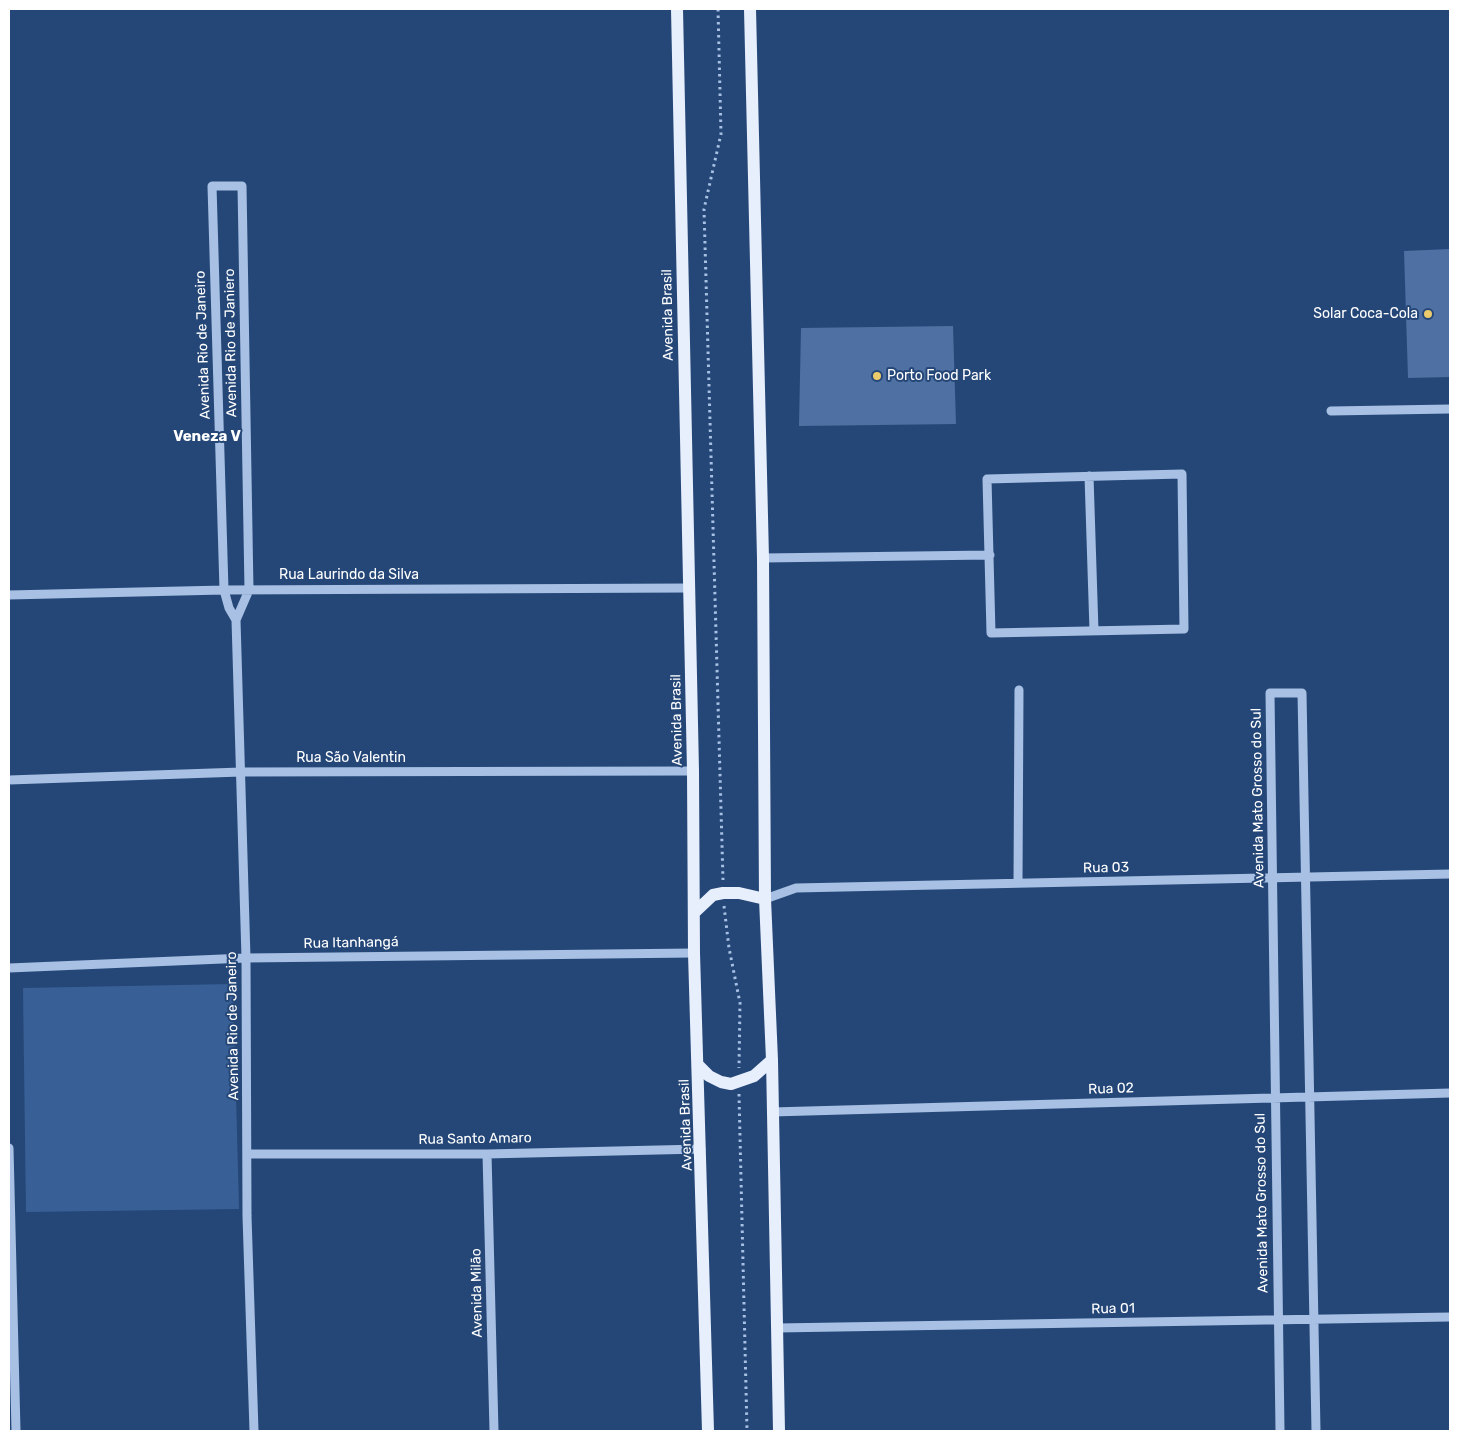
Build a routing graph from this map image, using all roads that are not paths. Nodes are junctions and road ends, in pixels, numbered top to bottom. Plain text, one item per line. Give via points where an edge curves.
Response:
1 (677, 9) edge
2 (750, 9) edge
3 (212, 186) joint
4 (1450, 409) edge
5 (1331, 411) dead end
6 (1089, 476) junction
7 (990, 555) junction
8 (763, 558) junction
9 (689, 588) junction
10 (224, 590) junction
11 (249, 590) junction
12 (9, 595) edge
13 (236, 620) junction
14 (1094, 631) junction
15 (1018, 690) dead end
16 (693, 771) junction
17 (241, 772) junction
18 (9, 780) edge
19 (1450, 874) edge
20 (1305, 877) junction
21 (1272, 878) junction
22 (1018, 884) junction
23 (765, 899) junction
24 (695, 912) junction
25 (694, 953) junction
26 (246, 958) junction
27 (9, 968) edge
28 (772, 1060) junction
29 (699, 1066) junction
30 (1450, 1093) edge
31 (1309, 1097) junction
32 (1274, 1098) junction
33 (772, 1112) junction
34 (9, 1148) edge
35 (701, 1149) junction
36 (248, 1154) junction
37 (487, 1154) junction
38 (1450, 1316) edge
39 (1314, 1319) junction
40 (1278, 1320) junction
41 (777, 1328) junction
42 (16, 1431) edge
43 (254, 1431) edge
44 (494, 1431) edge
45 (708, 1431) edge
46 (779, 1431) edge
47 (1280, 1431) edge
48 (1316, 1431) edge

1 - 9 main road, Avenida Brasil
2 - 8 main road
3 - 10 street, Avenida Rio de Janeiro
3 - 11 street, Avenida Rio de Janiero via 242,186
4 - 5 street
6 - 7 street via 987,479
6 - 14 street
6 - 14 street via 1182,474 1184,629
7 - 8 street
7 - 14 street via 990,633
8 - 23 main road
9 - 11 street, Rua Laurindo da Silva
9 - 16 main road, Avenida Brasil
10 - 11 street, Rua Laurindo da Silva
10 - 12 street, Rua Laurindo da Silva
10 - 13 street, Avenida Rio de Janeiro
11 - 13 street, Avenida Rio de Janeiro
13 - 17 street, Avenida Rio de Janeiro
15 - 22 street
16 - 17 street, Rua São Valentin
16 - 24 main road, Avenida Brasil
17 - 18 street, Rua São Valentin
17 - 26 street, Avenida Rio de Janeiro
19 - 20 street, Rua 03
20 - 21 street, Rua 03
20 - 21 street, Avenida Mato Grosso do Sul via 1302,693 1270,693
20 - 31 street, Avenida Mato Grosso do Sul
21 - 22 street, Rua 03
21 - 32 street, Avenida Mato Grosso do Sul
22 - 23 street, Rua 03 via 796,888
23 - 24 main road via 723,893 713,895
23 - 28 main road
24 - 25 main road, Avenida Brasil
25 - 26 street, Rua Itanhangá
25 - 29 main road, Avenida Brasil
26 - 27 street, Rua Itanhangá
26 - 36 street, Avenida Rio de Janeiro
28 - 29 main road via 754,1076 739,1082 720,1082
28 - 33 main road
29 - 35 main road, Avenida Brasil
30 - 31 street, Rua 02
31 - 32 street, Rua 02
31 - 39 street, Avenida Mato Grosso do Sul
32 - 33 street, Rua 02
32 - 40 street, Avenida Mato Grosso do Sul
33 - 41 main road
34 - 42 street
35 - 37 street, Rua Santo Amaro
35 - 45 main road, Avenida Brasil
36 - 37 street, Rua Santo Amaro
36 - 43 street, Avenida Rio de Janeiro
37 - 44 street, Avenida Milão
38 - 39 street, Rua 01
39 - 40 street, Rua 01
39 - 48 street, Avenida Mato Grosso do Sul
40 - 41 street, Rua 01
40 - 47 street, Avenida Mato Grosso do Sul
41 - 46 main road

